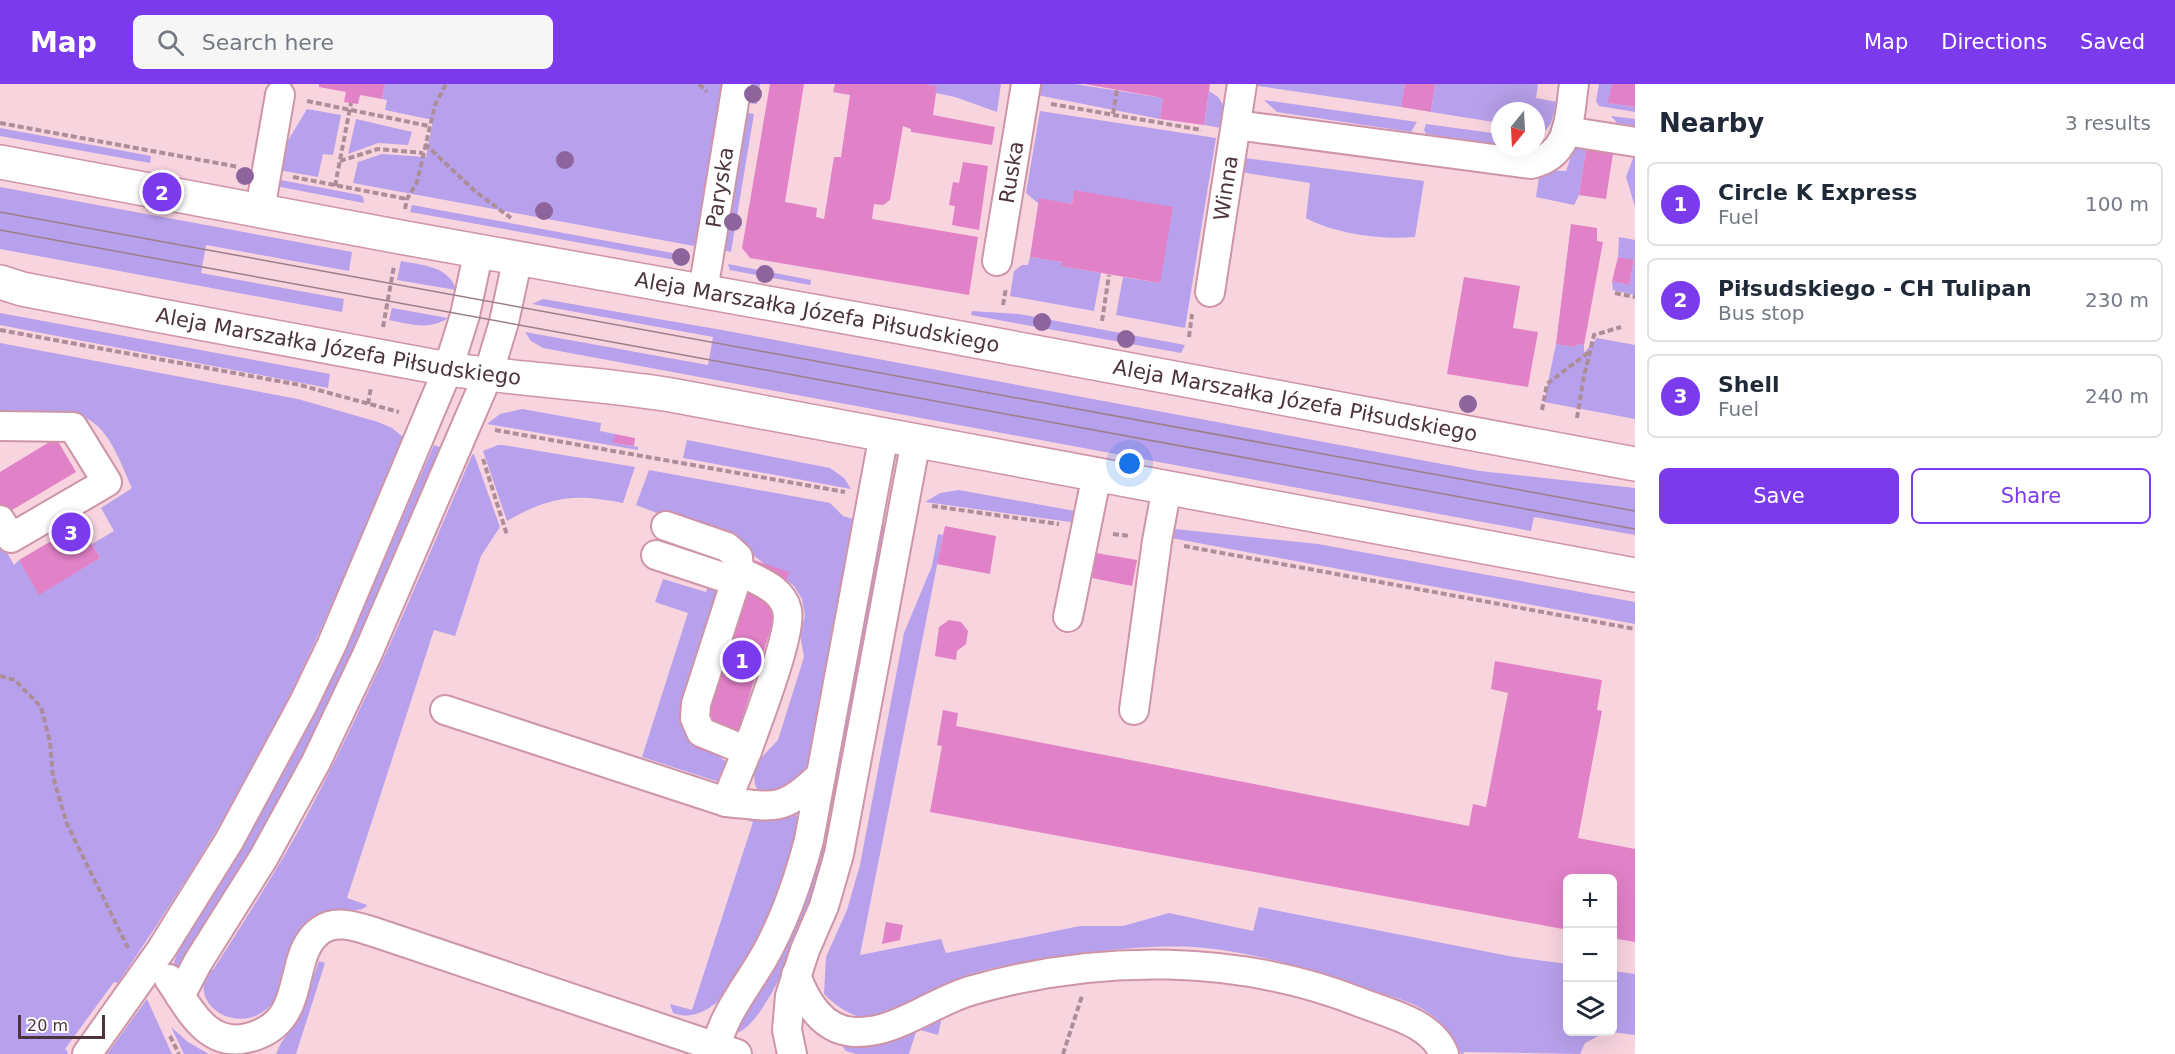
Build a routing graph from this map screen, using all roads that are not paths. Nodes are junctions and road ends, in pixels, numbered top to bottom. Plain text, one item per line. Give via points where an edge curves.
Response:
1 (737, 84) edge
2 (1026, 84) edge
3 (1242, 84) edge
4 (1574, 84) edge
5 (280, 95) road end
6 (1236, 125) junction
7 (1566, 131) junction
8 (1635, 142) edge
9 (0, 162) edge
10 (260, 210) junction
11 (479, 250) junction
12 (518, 257) junction
13 (997, 261) dead end
14 (0, 282) edge
15 (704, 291) junction
16 (1202, 301) road end
17 (448, 369) junction
18 (488, 375) junction
19 (0, 426) edge
20 (884, 434) junction
21 (916, 440) junction
22 (1635, 464) edge
23 (1097, 474) junction
24 (1167, 487) junction
25 (0, 520) edge
26 (666, 526) dead end
27 (656, 555) dead end
28 (1635, 575) edge
29 (737, 576) junction
30 (1068, 617) dead end
31 (445, 710) dead end
32 (1134, 710) dead end
33 (747, 751) junction
34 (821, 775) junction
35 (726, 802) junction
36 (161, 950) junction
37 (796, 975) junction
38 (180, 996) junction
39 (243, 1047) edge
40 (726, 1051) edge
41 (87, 1054) edge
42 (792, 1054) edge
43 (1444, 1054) edge

1 - 15 street, Paryska
2 - 13 street, Ruska
3 - 6 street, Winna
4 - 7 street
5 - 10 street
6 - 7 street via 1531,164 1551,157 1561,146
6 - 16 street, Winna
7 - 8 street
9 - 10 main road, Aleja Marszałka Józefa Piłsudskiego
10 - 11 main road, Aleja Marszałka Józefa Piłsudskiego
11 - 12 main road, Aleja Marszałka Józefa Piłsudskiego
11 - 17 street
12 - 15 main road, Aleja Marszałka Józefa Piłsudskiego
12 - 18 street
14 - 17 main road, Aleja Marszałka Józefa Piłsudskiego
15 - 22 main road, Aleja Marszałka Józefa Piłsudskiego
17 - 18 main road, Aleja Marszałka Józefa Piłsudskiego
17 - 36 street via 303,704 229,841
18 - 20 main road, Aleja Marszałka Józefa Piłsudskiego via 622,387
18 - 38 street via 327,741 264,857
19 - 25 street via 73,427 107,482 11,538
20 - 21 main road, Aleja Marszałka Józefa Piłsudskiego
20 - 34 street
21 - 23 main road, Aleja Marszałka Józefa Piłsudskiego
21 - 37 street via 833,880
23 - 24 main road, Aleja Marszałka Józefa Piłsudskiego
23 - 30 street
24 - 28 main road, Aleja Marszałka Józefa Piłsudskiego
24 - 32 street
26 - 29 street via 727,547 738,557
27 - 29 street
29 - 33 street via 776,591 788,610 786,634
29 - 33 street via 696,704 695,718 701,732
31 - 35 street
33 - 35 street
34 - 35 street via 803,793 782,805
34 - 40 street via 806,850 789,906 763,958 725,1018
36 - 38 street via 161,963
36 - 41 street
37 - 42 street via 787,1014
37 - 43 street via 802,992 822,1019 835,1028 870,1032 962,993 1044,974 1092,967 1208,966 1278,977 1345,996 1412,1022 1429,1033
38 - 39 street via 194,1018
39 - 40 street via 283,1016 305,953 321,930 344,925

